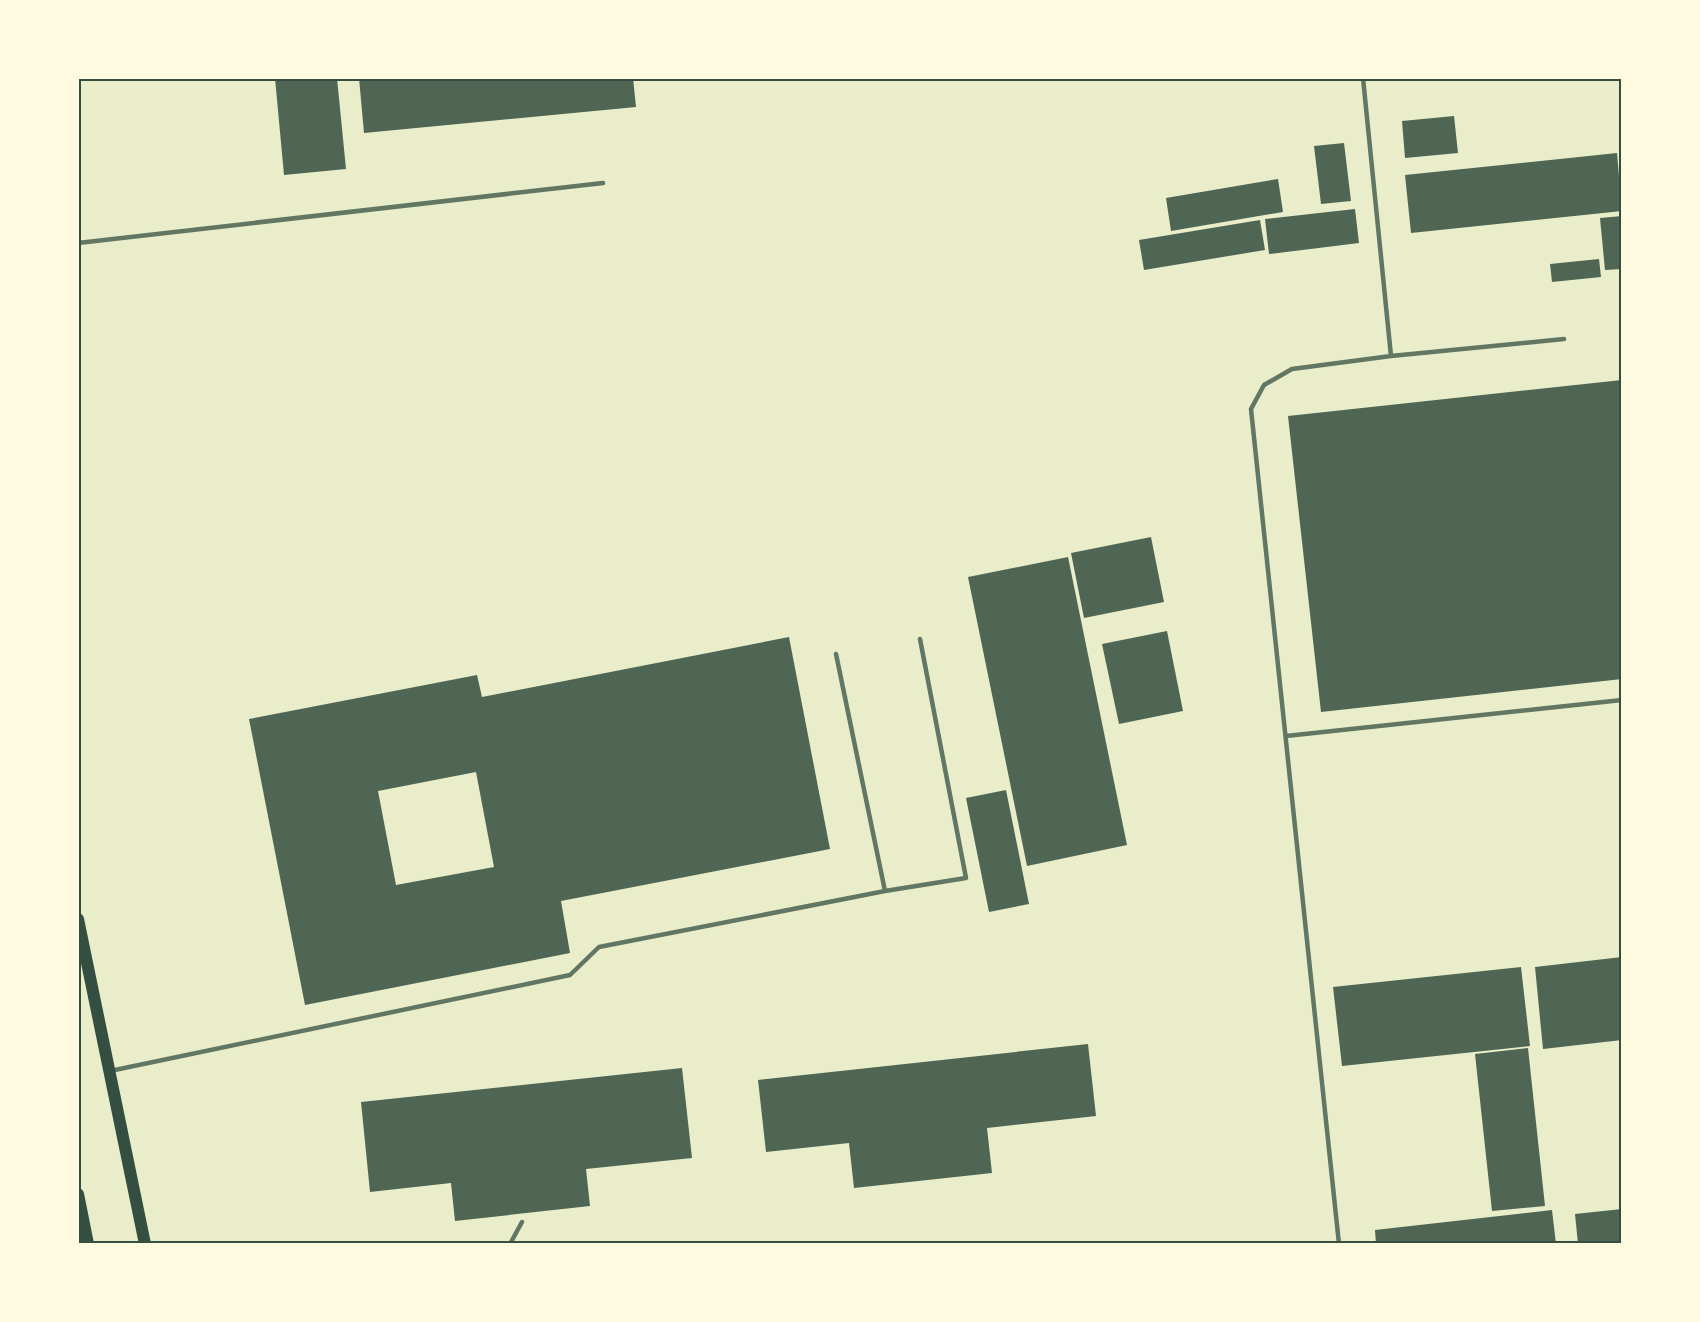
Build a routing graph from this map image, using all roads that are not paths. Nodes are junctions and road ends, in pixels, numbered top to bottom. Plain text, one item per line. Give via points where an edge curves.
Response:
1 (1363, 78) edge
2 (603, 183) dead end
3 (78, 243) edge
4 (1564, 339) dead end
5 (1391, 356) junction
6 (920, 639) dead end
7 (836, 654) dead end
8 (1622, 700) edge
9 (1286, 736) junction
10 (885, 891) junction
11 (78, 919) edge
12 (110, 1071) junction
13 (78, 1194) edge
14 (522, 1222) dead end
15 (88, 1244) edge
16 (145, 1244) edge
17 (510, 1244) edge
18 (1339, 1244) edge

1 - 5 lane
2 - 3 lane
4 - 5 lane
5 - 9 lane via 1293,369 1264,385 1251,409
6 - 10 lane via 966,878
7 - 10 lane
8 - 9 lane
9 - 18 lane
10 - 12 lane via 599,947 570,975
11 - 12 main road
12 - 16 main road
13 - 15 main road
14 - 17 lane

